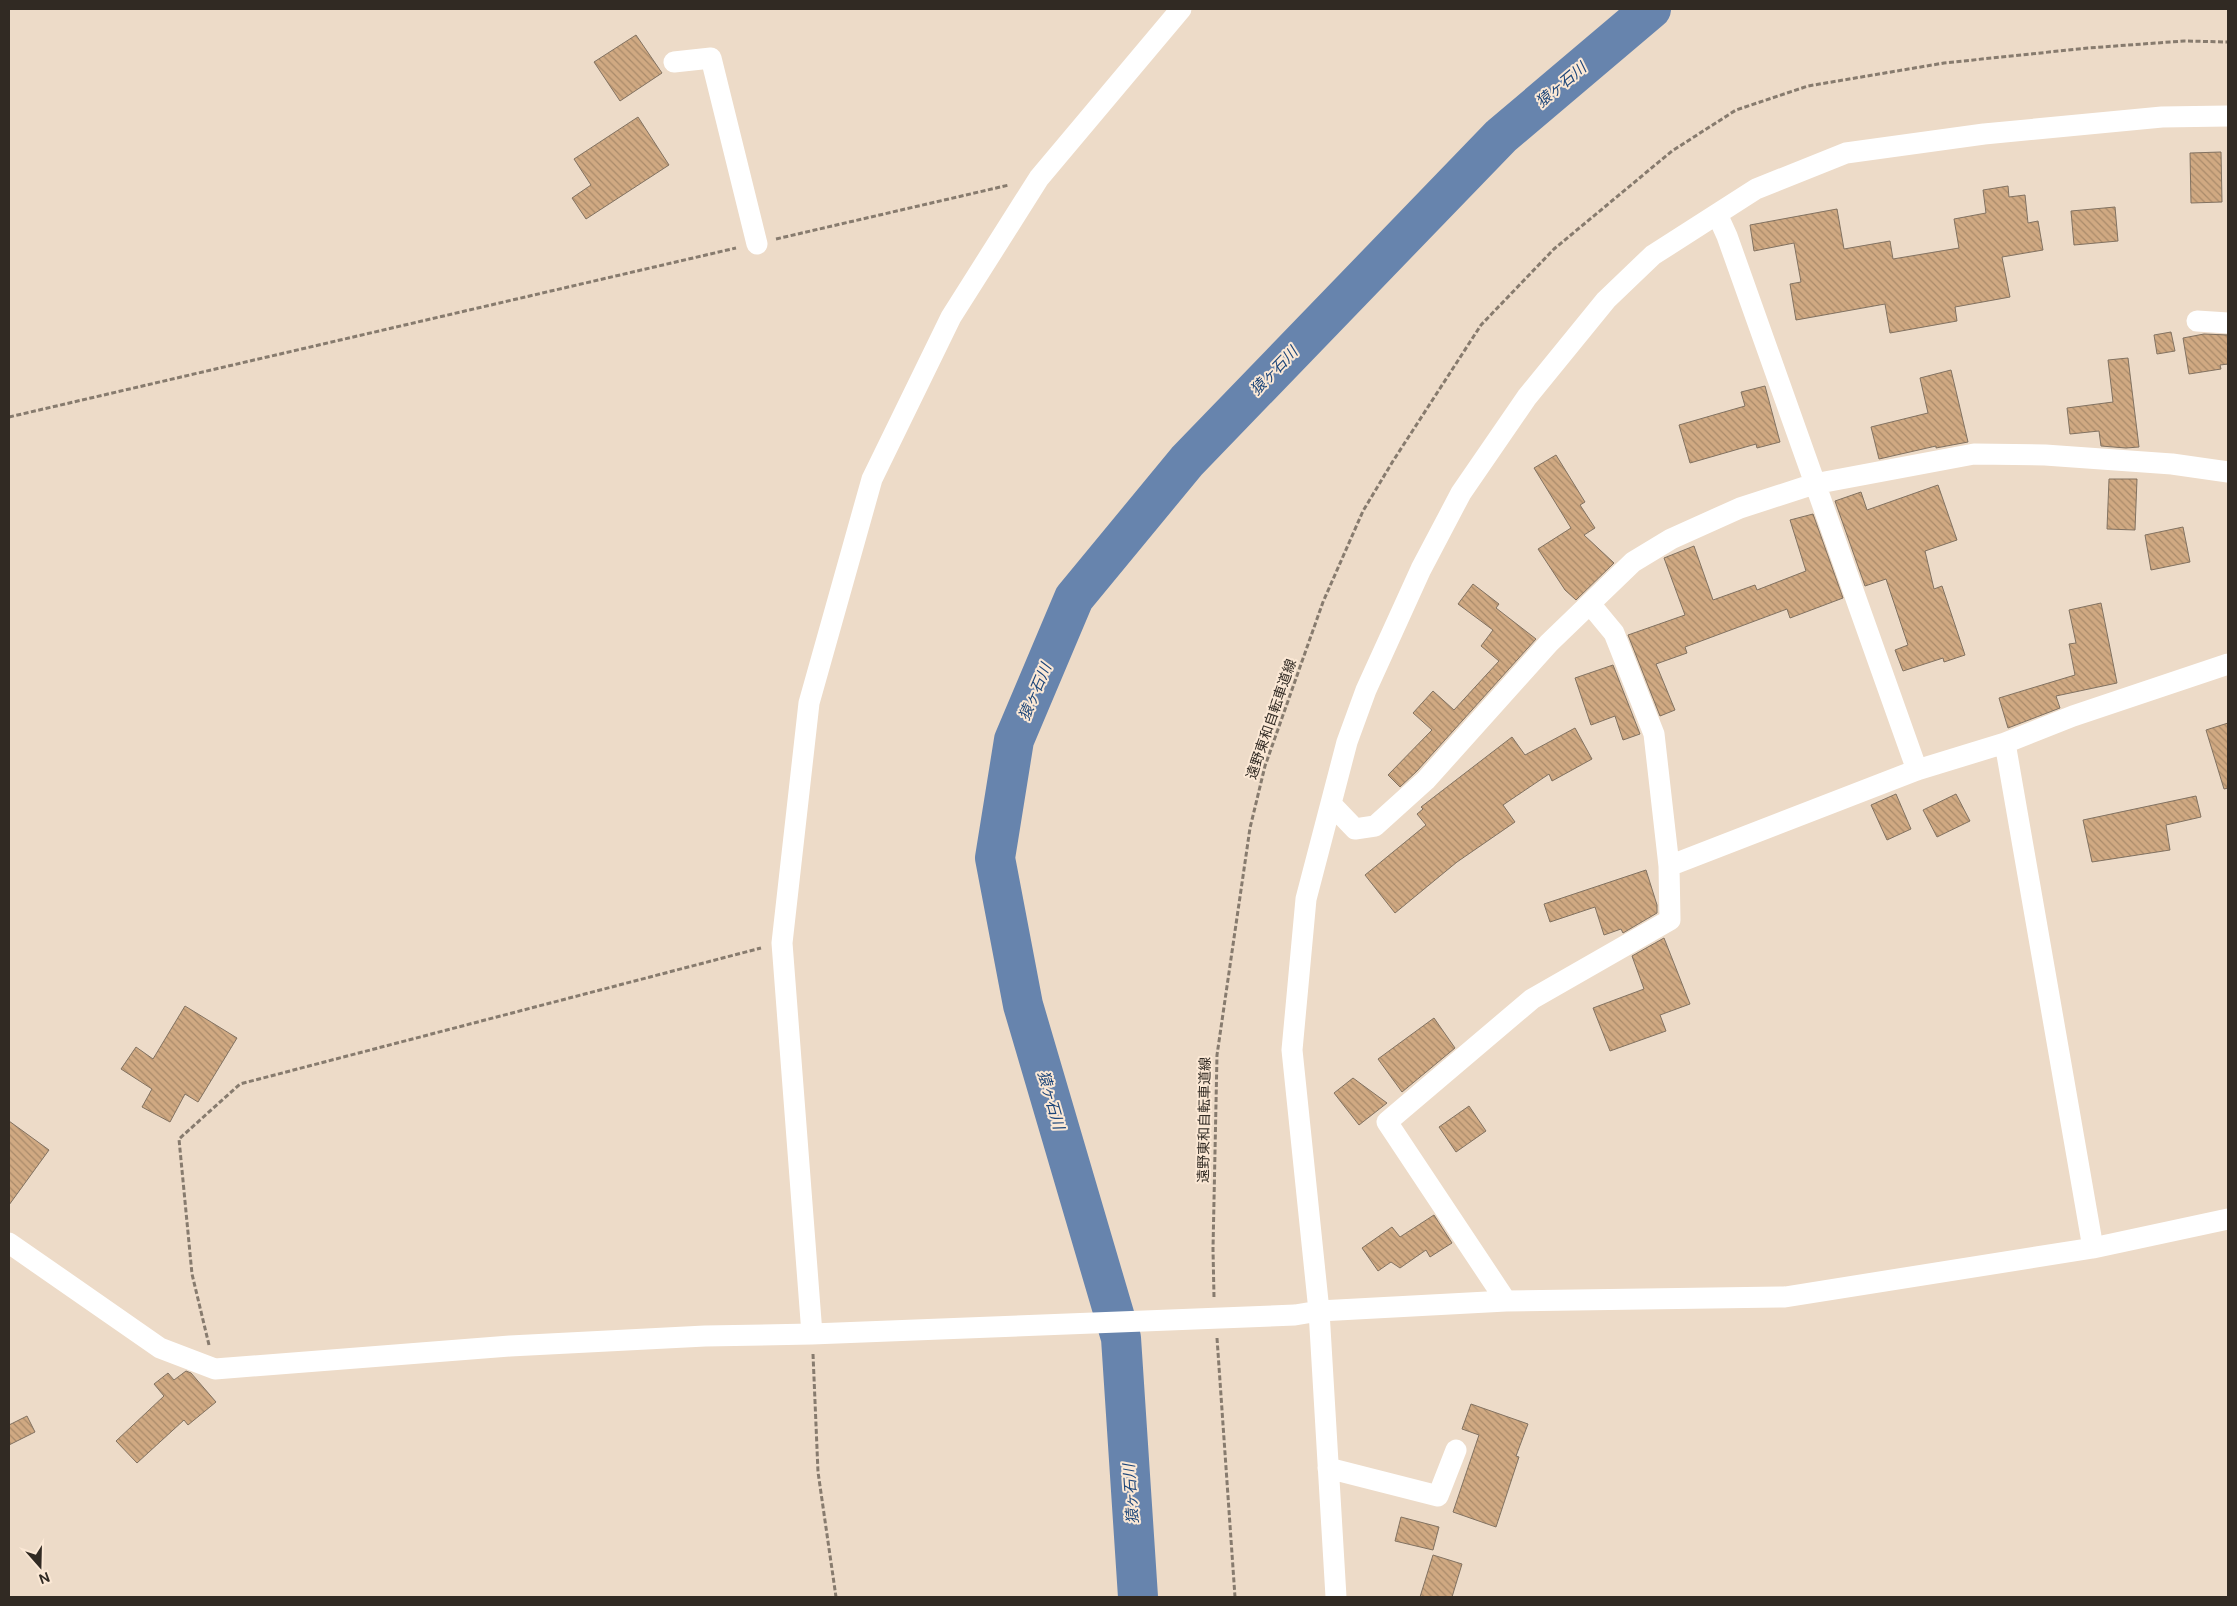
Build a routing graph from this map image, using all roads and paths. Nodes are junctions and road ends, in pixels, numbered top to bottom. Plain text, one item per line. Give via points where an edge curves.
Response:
1 (1181, 9) edge
2 (674, 62) dead end
3 (2228, 116) edge
4 (1038, 178) junction
5 (1717, 214) junction
6 (757, 244) junction
7 (2197, 321) dead end
8 (2228, 323) edge
9 (9, 417) edge
10 (2228, 472) edge
11 (1814, 484) junction
12 (1590, 604) junction
13 (1305, 653) dead end
14 (2228, 664) edge
15 (2005, 743) junction
16 (1917, 770) junction
17 (1330, 804) junction
18 (1669, 866) junction
19 (782, 943) junction
20 (2228, 1219) edge
21 (9, 1243) edge
22 (2093, 1248) junction
23 (1215, 1299) dead end
24 (1506, 1301) junction
25 (1319, 1311) junction
26 (1217, 1329) dead end
27 (812, 1334) junction
28 (215, 1370) junction
29 (1456, 1450) dead end
30 (1328, 1468) junction
31 (836, 1597) edge
32 (1235, 1597) edge
33 (1336, 1597) edge

1 - 4 street
2 - 6 street via 711,58
3 - 5 street via 2162,117 1994,133 1846,154 1756,189
4 - 6 path
4 - 19 street via 951,317 872,479 810,703
5 - 11 street
5 - 17 street via 1653,254 1606,300 1527,396 1461,493 1421,569 1366,690
6 - 9 path
7 - 8 street
10 - 11 street via 2055,455 1974,454
11 - 12 street via 1740,508 1671,540 1633,562
11 - 16 street
12 - 17 street via 1549,643 1426,780 1374,826 1355,829
12 - 18 street via 1614,633 1654,734
13 - 23 path, 遠野東和自転車道線 via 1265,766 1250,828 1217,1056
14 - 15 street via 2073,716
15 - 16 street
15 - 22 street
16 - 18 street
17 - 25 street via 1306,899 1292,1050
18 - 24 street via 1670,920 1532,999 1387,1122
19 - 27 street
19 - 28 path via 240,1084 179,1140 192,1274
20 - 22 street
21 - 28 street via 160,1348
22 - 24 street via 1785,1297
24 - 25 street
25 - 27 street via 1295,1315
25 - 30 street
26 - 32 path
27 - 28 street via 510,1346
27 - 31 path via 818,1472
29 - 30 street via 1438,1496
30 - 33 street

